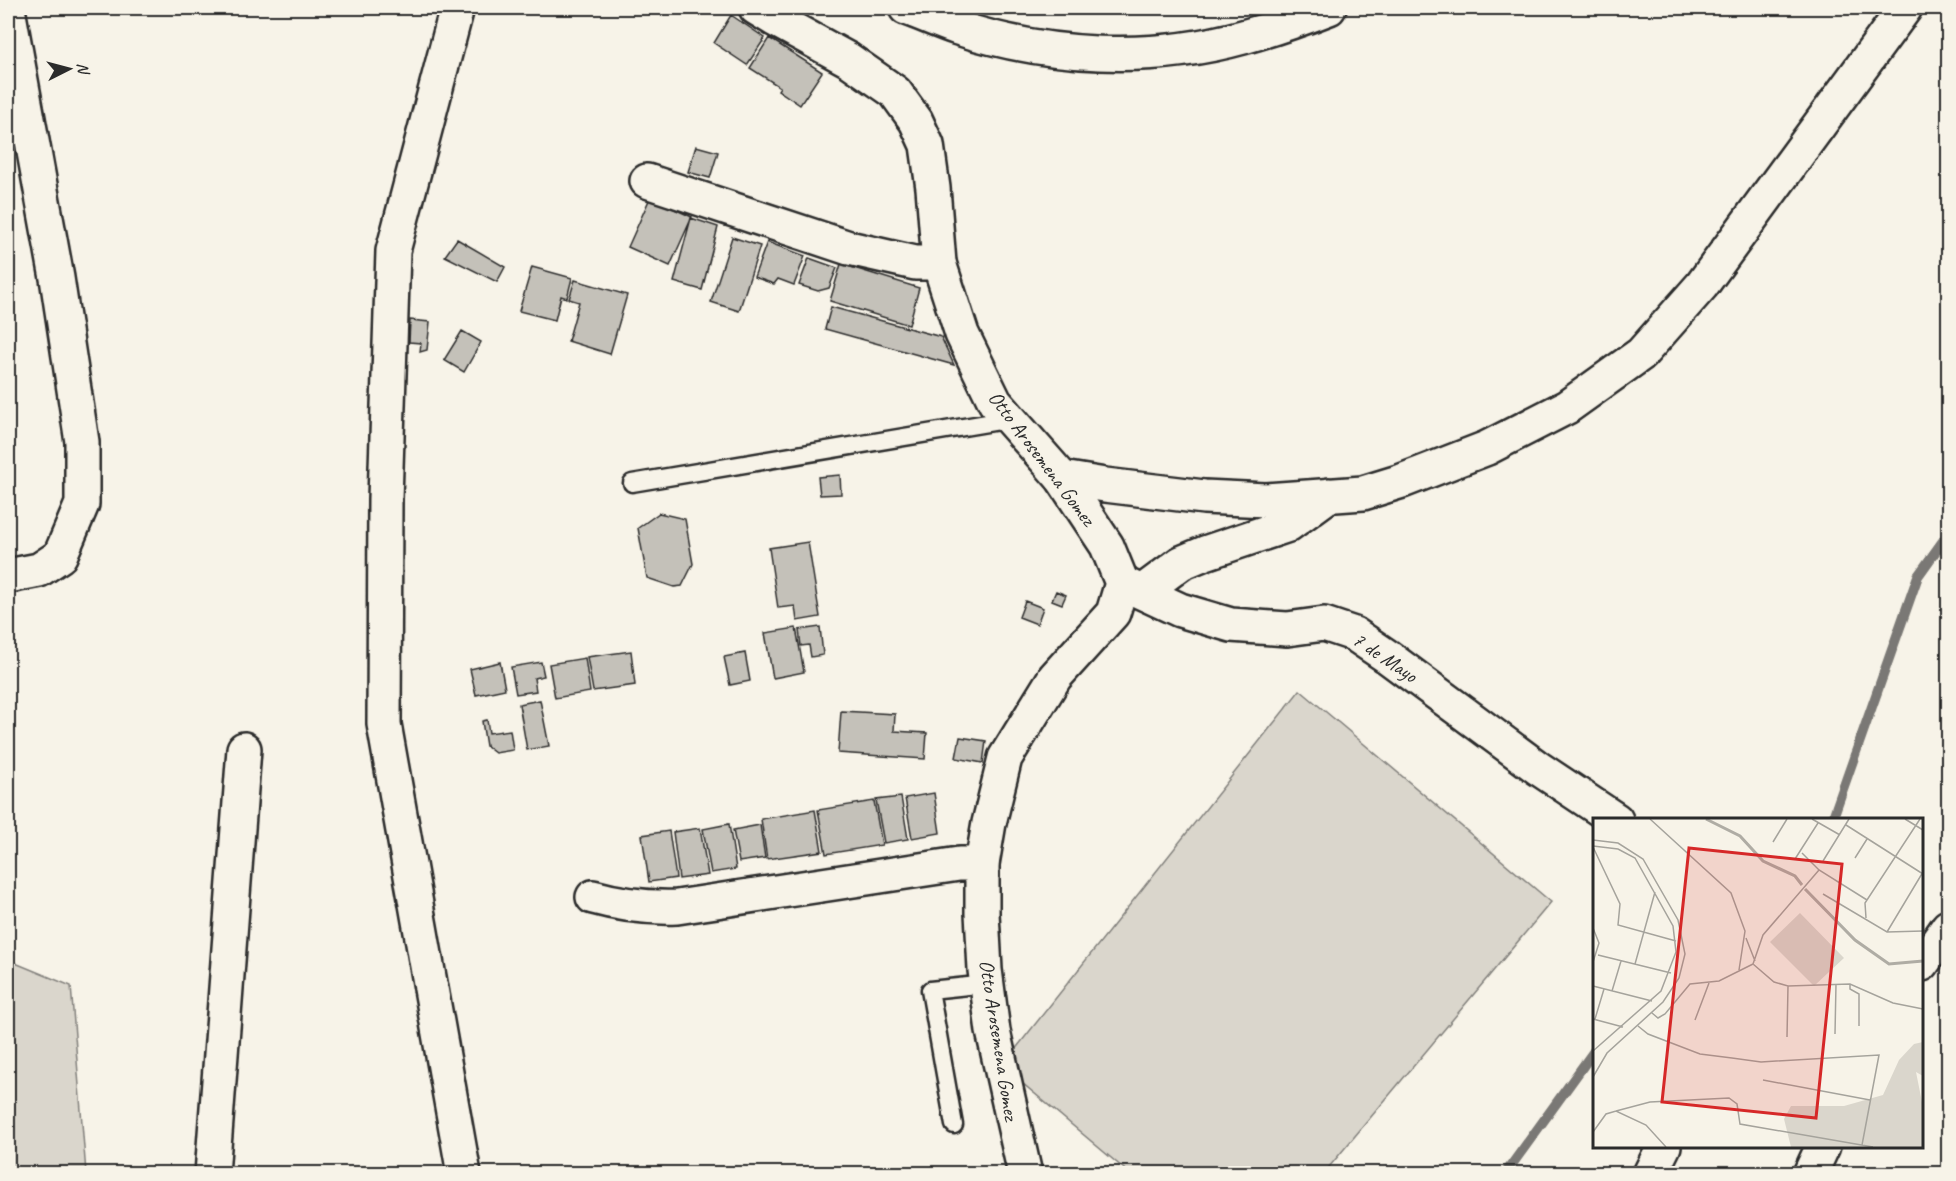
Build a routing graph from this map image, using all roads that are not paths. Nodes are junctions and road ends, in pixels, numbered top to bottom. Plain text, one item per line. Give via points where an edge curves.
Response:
1 (457, 8) edge
2 (756, 8) edge
3 (906, 8) edge
4 (1329, 8) edge
5 (1905, 8) edge
6 (8, 9) edge
7 (647, 181) dead end
8 (939, 263) junction
9 (1011, 419) junction
10 (1062, 478) junction
11 (632, 483) dead end
12 (1329, 495) junction
13 (8, 576) edge
14 (1132, 587) junction
15 (244, 749) dead end
16 (1614, 818) edge
17 (982, 864) junction
18 (593, 897) dead end
19 (1948, 927) edge
20 (1923, 963) edge
21 (987, 984) junction
22 (954, 1125) dead end
23 (1663, 1148) edge
24 (1822, 1148) edge
25 (212, 1173) edge
26 (464, 1173) edge
27 (1024, 1173) edge
28 (1650, 1173) edge
29 (1810, 1173) edge

1 - 26 street via 393,251 385,499 384,724
2 - 8 street, Otto Arosemena Gomez via 849,60 895,92 916,121 927,145
3 - 4 street via 1006,41 1098,53 1143,53 1242,38
5 - 12 street via 1702,285 1641,354 1567,407 1487,448 1363,493
6 - 13 street via 82,442 82,504 60,556 39,570
7 - 8 street via 849,248 915,263
8 - 9 street, Otto Arosemena Gomez via 962,334 995,402
9 - 10 street, Otto Arosemena Gomez
9 - 11 lane
10 - 12 street via 1204,497 1266,500
10 - 14 street, Otto Arosemena Gomez
12 - 14 street via 1288,525 1205,553
14 - 16 street, 7 de Mayo via 1180,610 1232,625 1287,629 1324,624 1354,634 1538,768
14 - 17 street, Otto Arosemena Gomez via 1055,677 1005,758
15 - 25 street
17 - 18 street via 959,864 677,907 621,905
17 - 21 street, Otto Arosemena Gomez
19 - 20 street
21 - 22 lane via 930,990
21 - 27 street, Otto Arosemena Gomez via 993,1032
23 - 28 street
24 - 29 street

